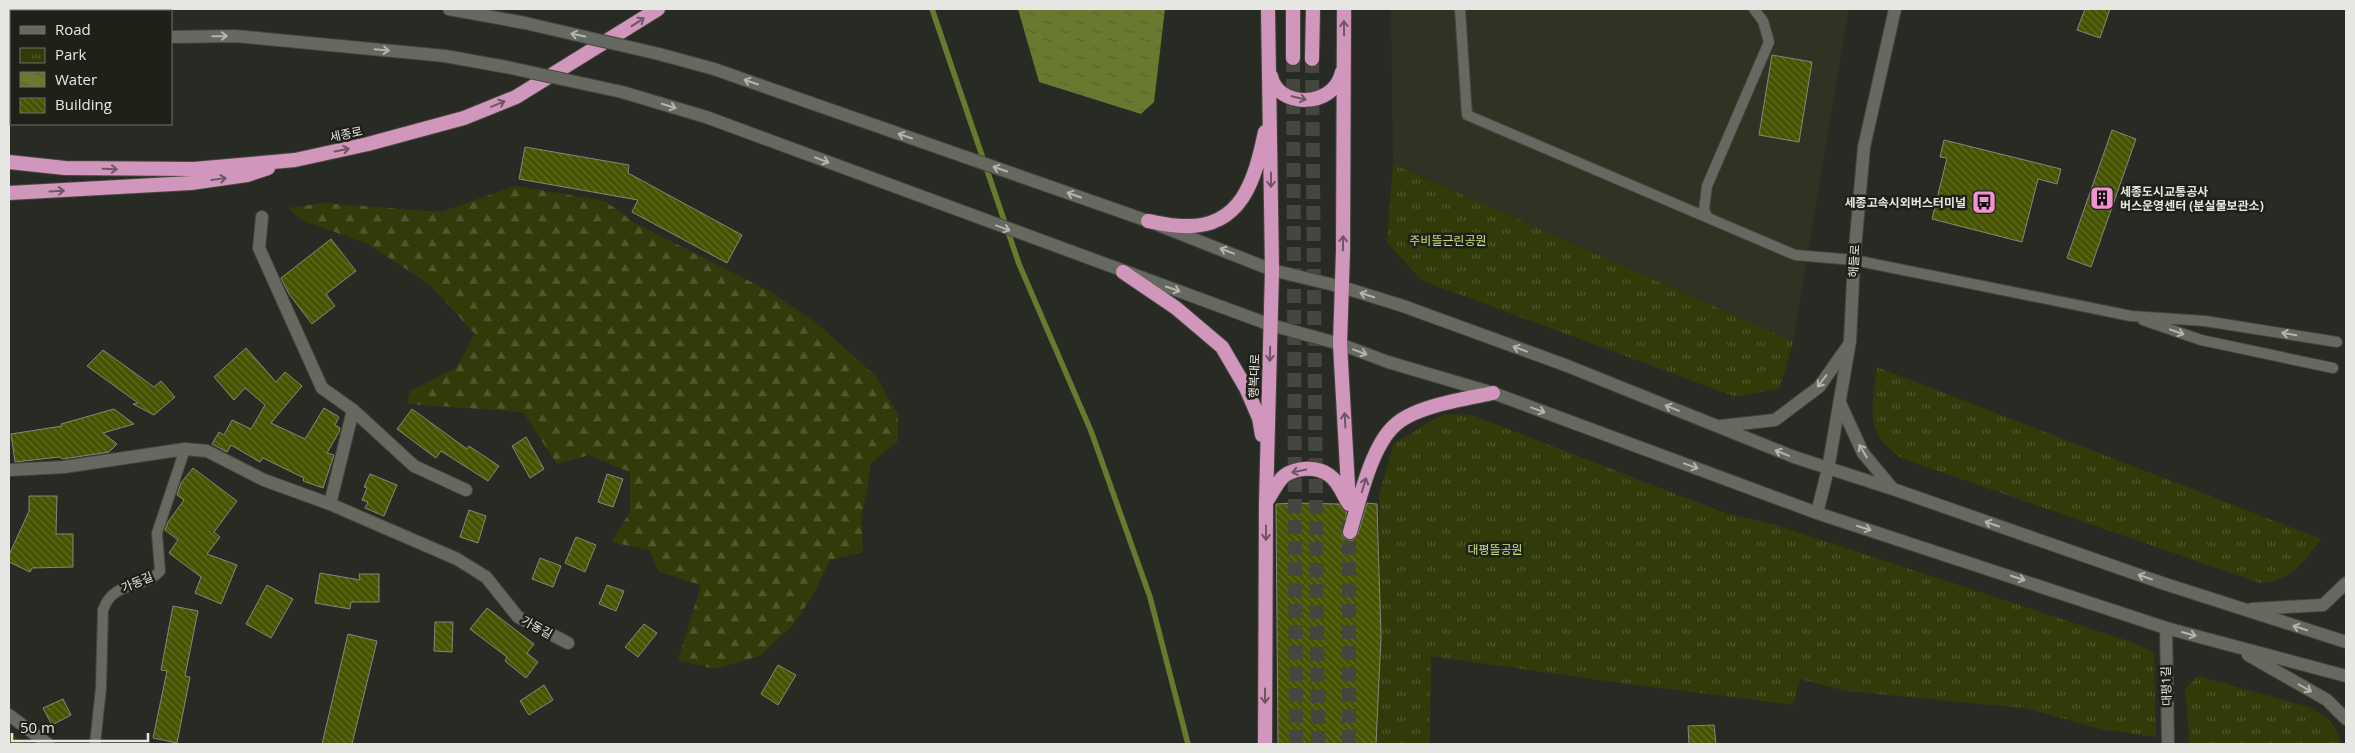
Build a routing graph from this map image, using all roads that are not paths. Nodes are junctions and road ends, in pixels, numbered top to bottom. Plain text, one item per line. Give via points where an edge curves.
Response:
1 (448, 9) edge
2 (658, 9) edge
3 (1268, 9) edge
4 (1293, 9) edge
5 (1314, 9) edge
6 (1344, 9) edge
7 (1460, 9) edge
8 (1754, 9) edge
9 (1895, 9) edge
10 (172, 38) edge
11 (1293, 58) tunnel mouth
12 (1312, 59) tunnel mouth
13 (1345, 59) junction
14 (1269, 65) junction
15 (1270, 96) junction
16 (295, 160) junction
17 (9, 162) edge
18 (9, 193) edge
19 (262, 217) dead end
20 (1708, 218) junction
21 (1148, 221) junction
22 (1854, 260) junction
23 (1272, 270) junction
24 (1124, 272) junction
25 (1342, 287) junction
26 (2131, 316) junction
27 (1270, 325) junction
28 (1850, 342) junction
29 (2337, 342) dead end
30 (1340, 344) junction
31 (2333, 368) dead end
32 (1492, 394) junction
33 (1840, 403) junction
34 (353, 410) junction
35 (1717, 426) junction
36 (185, 449) junction
37 (1267, 457) junction
38 (1828, 469) junction
39 (9, 470) edge
40 (1893, 489) junction
41 (466, 490) dead end
42 (1266, 503) junction
43 (330, 504) junction
44 (1817, 513) junction
45 (1350, 532) tunnel mouth
46 (2346, 584) edge
47 (2243, 609) junction
48 (2166, 628) junction
49 (2346, 642) edge
50 (568, 643) dead end
51 (2233, 646) junction
52 (2346, 676) edge
53 (9, 715) edge
54 (2346, 719) edge
55 (48, 744) edge
56 (95, 744) edge
57 (1265, 744) edge
58 (2168, 744) edge

21 -> 1 street, bridge via 714,69 525,23
16 -> 2 highway, 세종로 via 473,115 516,97
3 - 14 highway, 행복대로
4 - 11 highway
5 - 12 highway
13 -> 6 highway
7 - 20 lane via 1467,115
8 - 20 lane via 1763,21 1768,42 1707,186 1704,210
9 - 22 street, 해들로 via 1864,147
10 -> 24 street, bridge via 235,36 445,56 622,92 706,117
14 -> 13 highway via 1273,83 1282,92 1308,100 1321,98 1331,91 1340,81
25 -> 13 highway
14 - 15 highway, 행복대로
15 - 21 highway via 1258,166 1244,196 1226,217 1206,224 1184,226
15 -> 23 highway, 행복대로
17 -> 16 highway, 세종로 via 135,170 194,169
18 -> 16 highway via 191,183 247,175
19 - 34 street via 259,248 322,388
20 - 22 lane via 1795,255
23 -> 21 street
22 - 26 lane
22 - 28 street, 해들로
23 - 25 street
23 - 27 highway, 행복대로
24 -> 27 street
24 - 37 highway via 1176,308 1222,347 1259,418
25 - 30 highway
35 -> 25 street via 1564,365
29 -> 26 lane via 2206,321
26 -> 31 lane via 2201,340
27 - 30 street
27 -> 37 highway, 행복대로
28 - 33 street, 해들로
28 -> 35 street via 1819,387 1774,420
30 -> 32 street
30 - 42 highway via 1348,504 1330,475 1315,469 1303,469 1283,477
32 -> 44 street
45 -> 32 highway via 1365,479 1384,437 1395,424 1440,404
33 - 38 street, 해들로
40 -> 33 street via 1863,453
34 - 41 street via 414,466
34 - 43 street
38 -> 35 street
36 - 39 street, 가동길 via 64,467
36 - 43 street, 가동길 via 207,451 264,480
36 - 56 lane, 가동길 via 157,533 160,571 154,577 120,589 106,601 103,610 101,688
37 - 42 highway, 행복대로
38 - 40 street
38 - 44 street, 해들로
47 -> 40 street
42 -> 57 highway, 행복대로
43 - 50 street, 가동길 via 457,559 486,577 518,617
44 -> 48 street
46 - 47 street via 2323,605
49 -> 47 street
48 -> 51 street
48 - 58 street, 대평1길
51 - 52 street
51 -> 54 street via 2327,700
53 - 55 street

